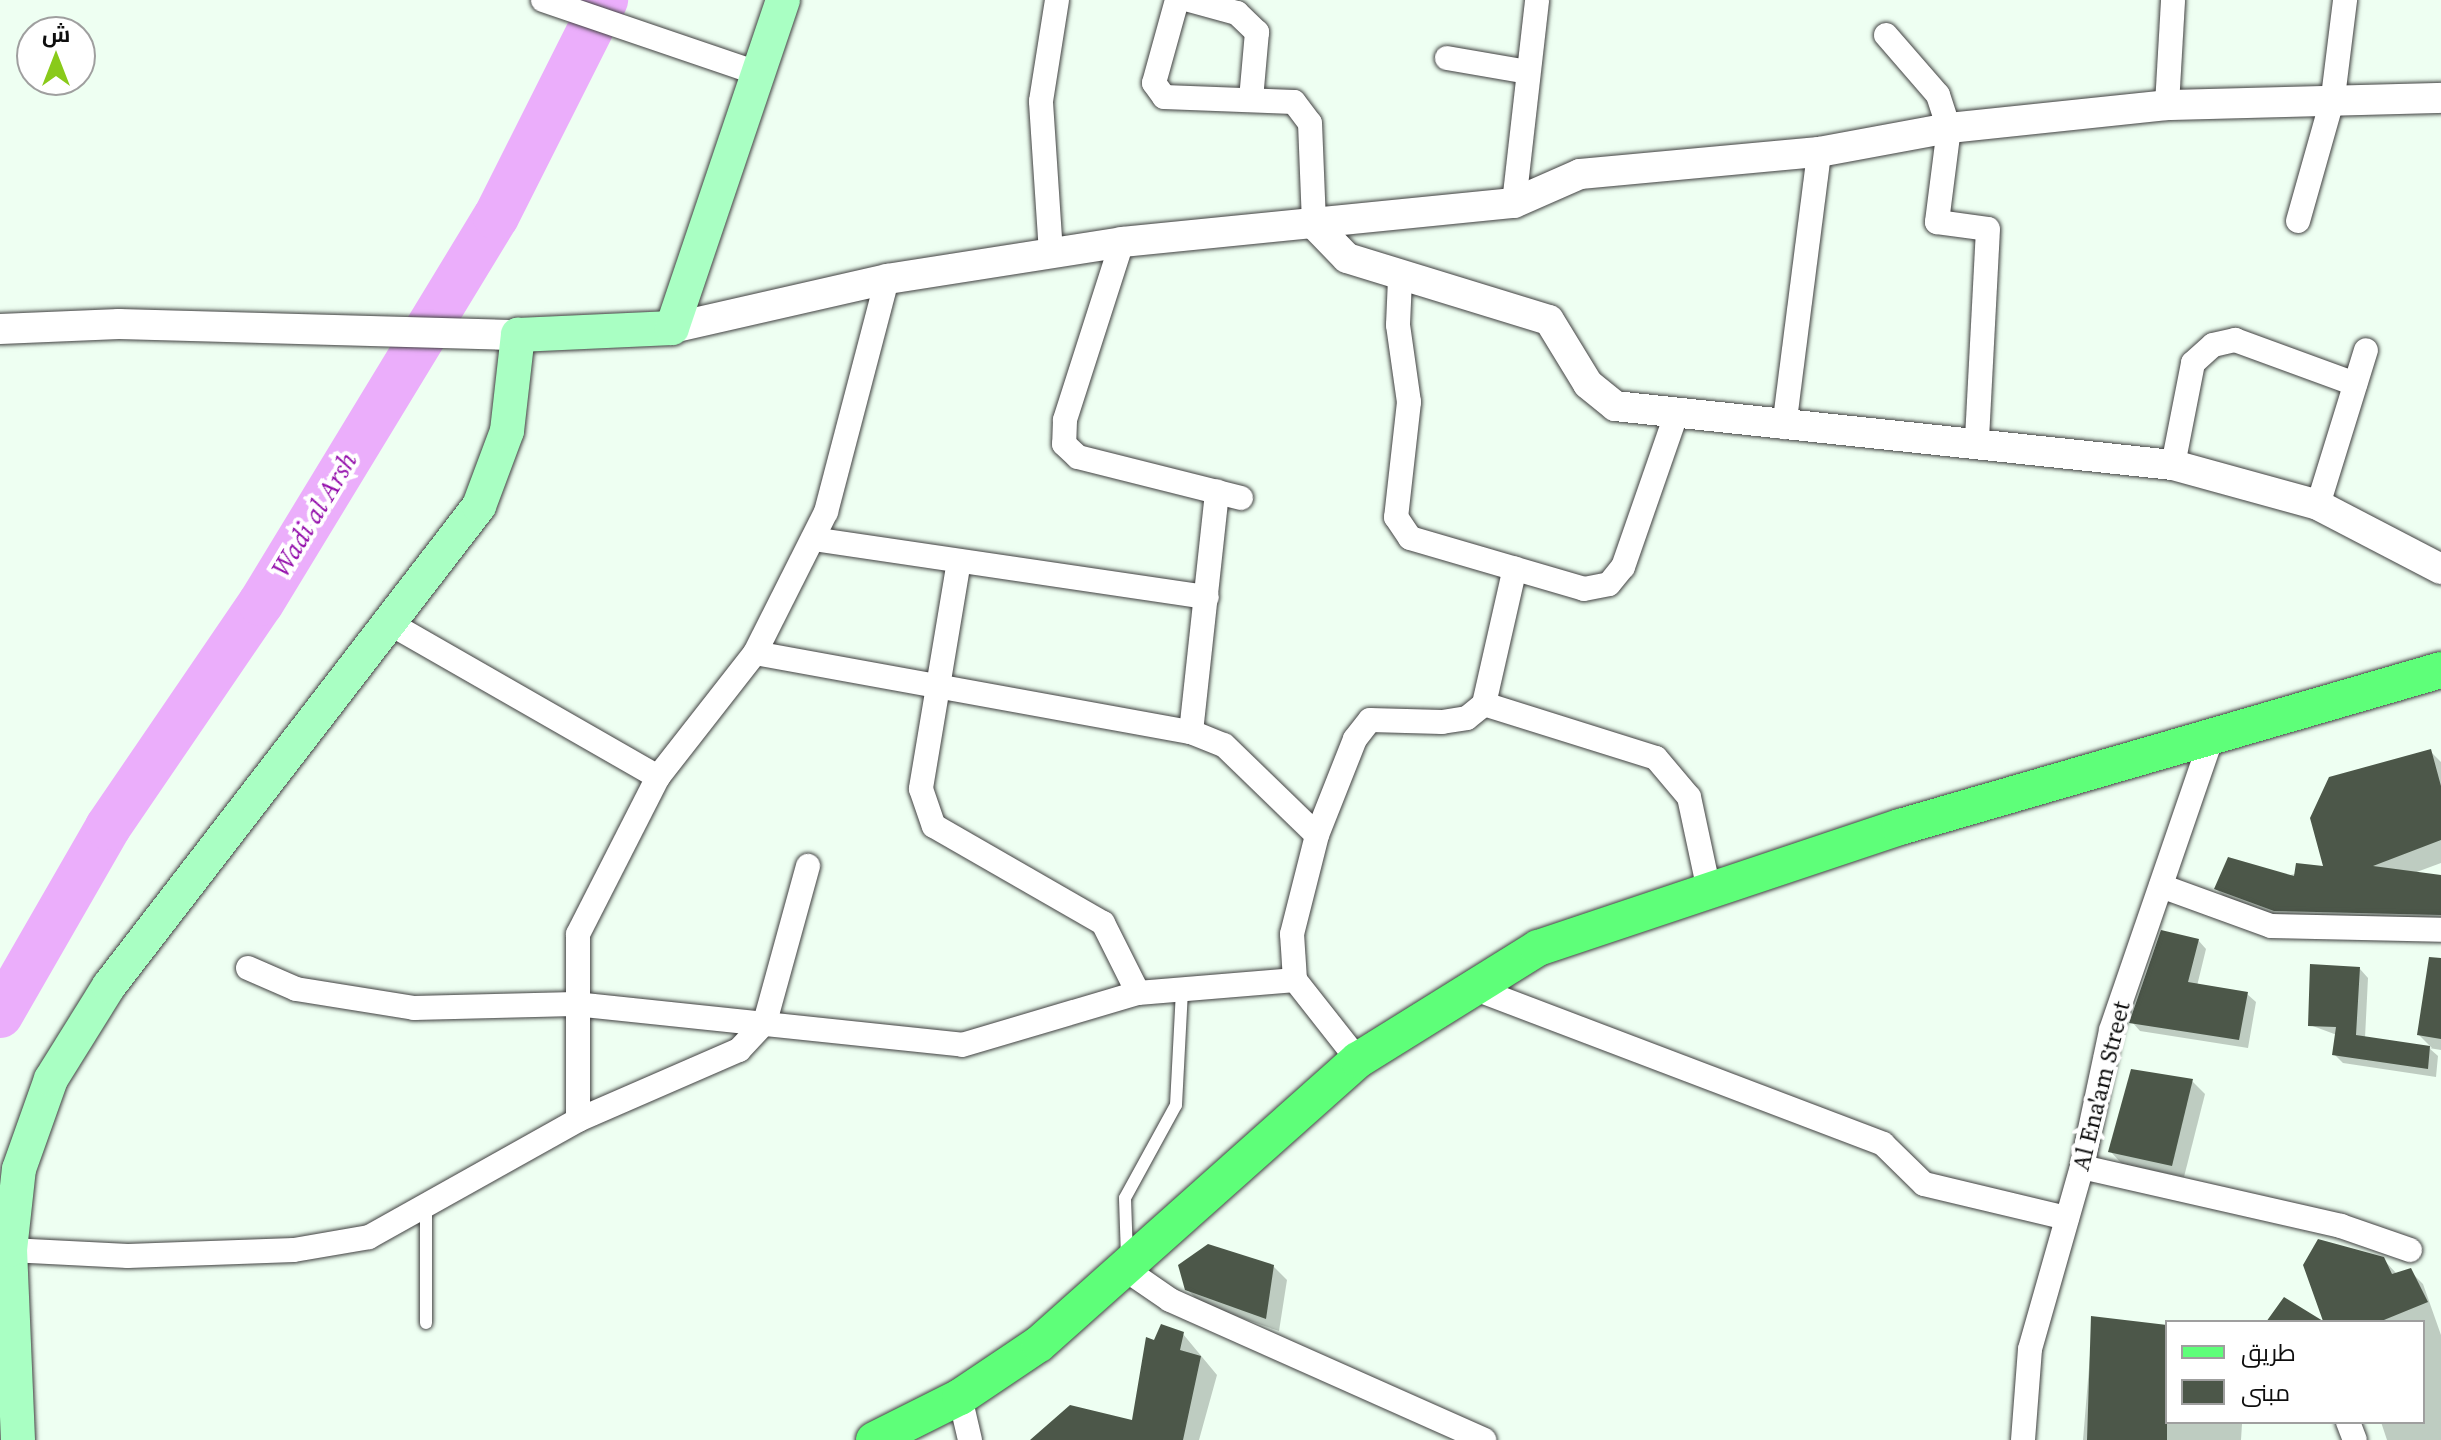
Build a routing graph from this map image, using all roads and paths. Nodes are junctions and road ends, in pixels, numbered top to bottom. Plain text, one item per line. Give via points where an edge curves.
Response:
1 (543, 0) edge
2 (783, 0) edge
3 (1057, 0) edge
4 (1177, 0) edge
5 (1189, 0) edge
6 (1537, 0) edge
7 (2173, 0) edge
8 (2345, 0) edge
9 (1886, 35) dead end
10 (1447, 58) dead end
11 (755, 72) junction
12 (1528, 72) junction
13 (2333, 97) junction
14 (2441, 98) edge
15 (1251, 99) junction
16 (2167, 105) junction
17 (1949, 128) junction
18 (1819, 152) junction
19 (1514, 203) junction
20 (2298, 221) dead end
21 (1314, 224) junction
22 (1122, 242) junction
23 (1051, 253) junction
24 (887, 279) junction
25 (1400, 279) junction
26 (672, 328) junction
27 (0, 329) edge
28 (518, 335) junction
29 (2366, 350) dead end
30 (2355, 384) junction
31 (1676, 415) junction
32 (1784, 427) junction
33 (1977, 442) junction
34 (2173, 465) junction
35 (1217, 491) junction
36 (1241, 498) dead end
37 (2318, 505) junction
38 (813, 539) junction
39 (959, 561) junction
40 (1515, 568) junction
41 (2441, 569) edge
42 (1207, 597) junction
43 (391, 624) junction
44 (755, 653) junction
45 (2441, 670) edge
46 (935, 686) junction
47 (1484, 704) junction
48 (1191, 732) junction
49 (2211, 739) junction
50 (658, 777) junction
51 (1317, 835) junction
52 (808, 866) dead end
53 (1708, 886) junction
54 (2161, 886) junction
55 (2441, 930) edge
56 (248, 968) dead end
57 (1295, 980) junction
58 (1468, 986) junction
59 (1182, 989) junction
60 (1138, 993) junction
61 (575, 1004) junction
62 (765, 1022) junction
63 (1358, 1060) junction
64 (578, 1120) junction
65 (2082, 1167) junction
66 (426, 1205) junction
67 (2067, 1218) junction
68 (10, 1250) junction
69 (2410, 1250) dead end
70 (1128, 1271) junction
71 (426, 1323) dead end
72 (960, 1397) junction
73 (5, 1406) edge
74 (18, 1440) edge
75 (874, 1440) edge
76 (970, 1440) edge
77 (1484, 1440) edge
78 (2023, 1440) edge

1 - 11 street
2 - 11 main road
3 - 23 street via 1041,101
4 - 15 street via 1154,83 1164,97
5 - 15 street via 1237,13 1257,32
6 - 12 street
7 - 16 street
8 - 13 street
9 - 17 street via 1938,95
10 - 12 street
11 - 26 main road
12 - 19 street
13 - 14 street
13 - 16 street
13 - 20 street
15 - 21 street via 1294,102 1310,123
16 - 17 street
17 - 18 street
17 - 33 street via 1937,222 1988,229
18 - 19 street via 1580,174
18 - 32 street
19 - 21 street
21 - 22 street
21 - 25 street via 1347,258
22 - 23 street
22 - 35 street via 1065,420 1064,444 1078,457
23 - 24 street
24 - 26 street
24 - 38 street via 862,388
25 - 31 street via 1526,308 1549,320 1588,384 1615,406
25 - 40 street via 1398,325 1409,402 1398,525 1410,538
26 - 28 main road
27 - 28 street via 119,324
28 - 43 main road via 507,431 479,506
29 - 30 street
30 - 34 street via 2235,340 2213,345 2193,363
30 - 37 street
31 - 32 street
31 - 40 street via 1623,567 1609,584 1584,589
32 - 33 street
33 - 34 street
34 - 37 street
35 - 36 street
35 - 42 street
37 - 41 street
38 - 39 street
38 - 44 street
39 - 42 street
39 - 46 street
40 - 47 street
42 - 48 street
43 - 50 street
43 - 68 main road via 109,986 51,1079 19,1169
44 - 46 street
44 - 50 street
45 - 49 main road
46 - 48 street
46 - 60 street via 921,789 934,826 1103,923
47 - 51 street via 1467,718 1442,722 1370,720 1355,739
47 - 53 street via 1656,758 1689,797
48 - 51 street via 1224,745
49 - 53 main road
49 - 54 street, Al Ena'am Street
50 - 61 street via 578,934
51 - 57 street via 1292,934
52 - 62 street
53 - 58 main road via 1538,948
54 - 55 street via 2271,926
54 - 65 street, Al Ena'am Street via 2111,1030
56 - 61 street via 296,989 414,1008
57 - 59 street
57 - 63 street
58 - 63 main road
58 - 67 street via 1883,1144 1924,1184
59 - 60 street
59 - 70 lane via 1176,1105 1125,1198
60 - 62 street via 962,1045
61 - 62 street
61 - 64 street
62 - 64 street via 739,1050
63 - 70 main road via 1178,1217
64 - 66 street
65 - 67 street, Al Ena'am Street
65 - 69 street via 2341,1226
66 - 68 street via 369,1237 294,1250 128,1256
66 - 71 lane
67 - 78 street, Al Ena'am Street via 2030,1349
68 - 73 main road
70 - 72 main road
70 - 77 street via 1170,1300
72 - 75 main road
72 - 76 street
73 - 74 main road

